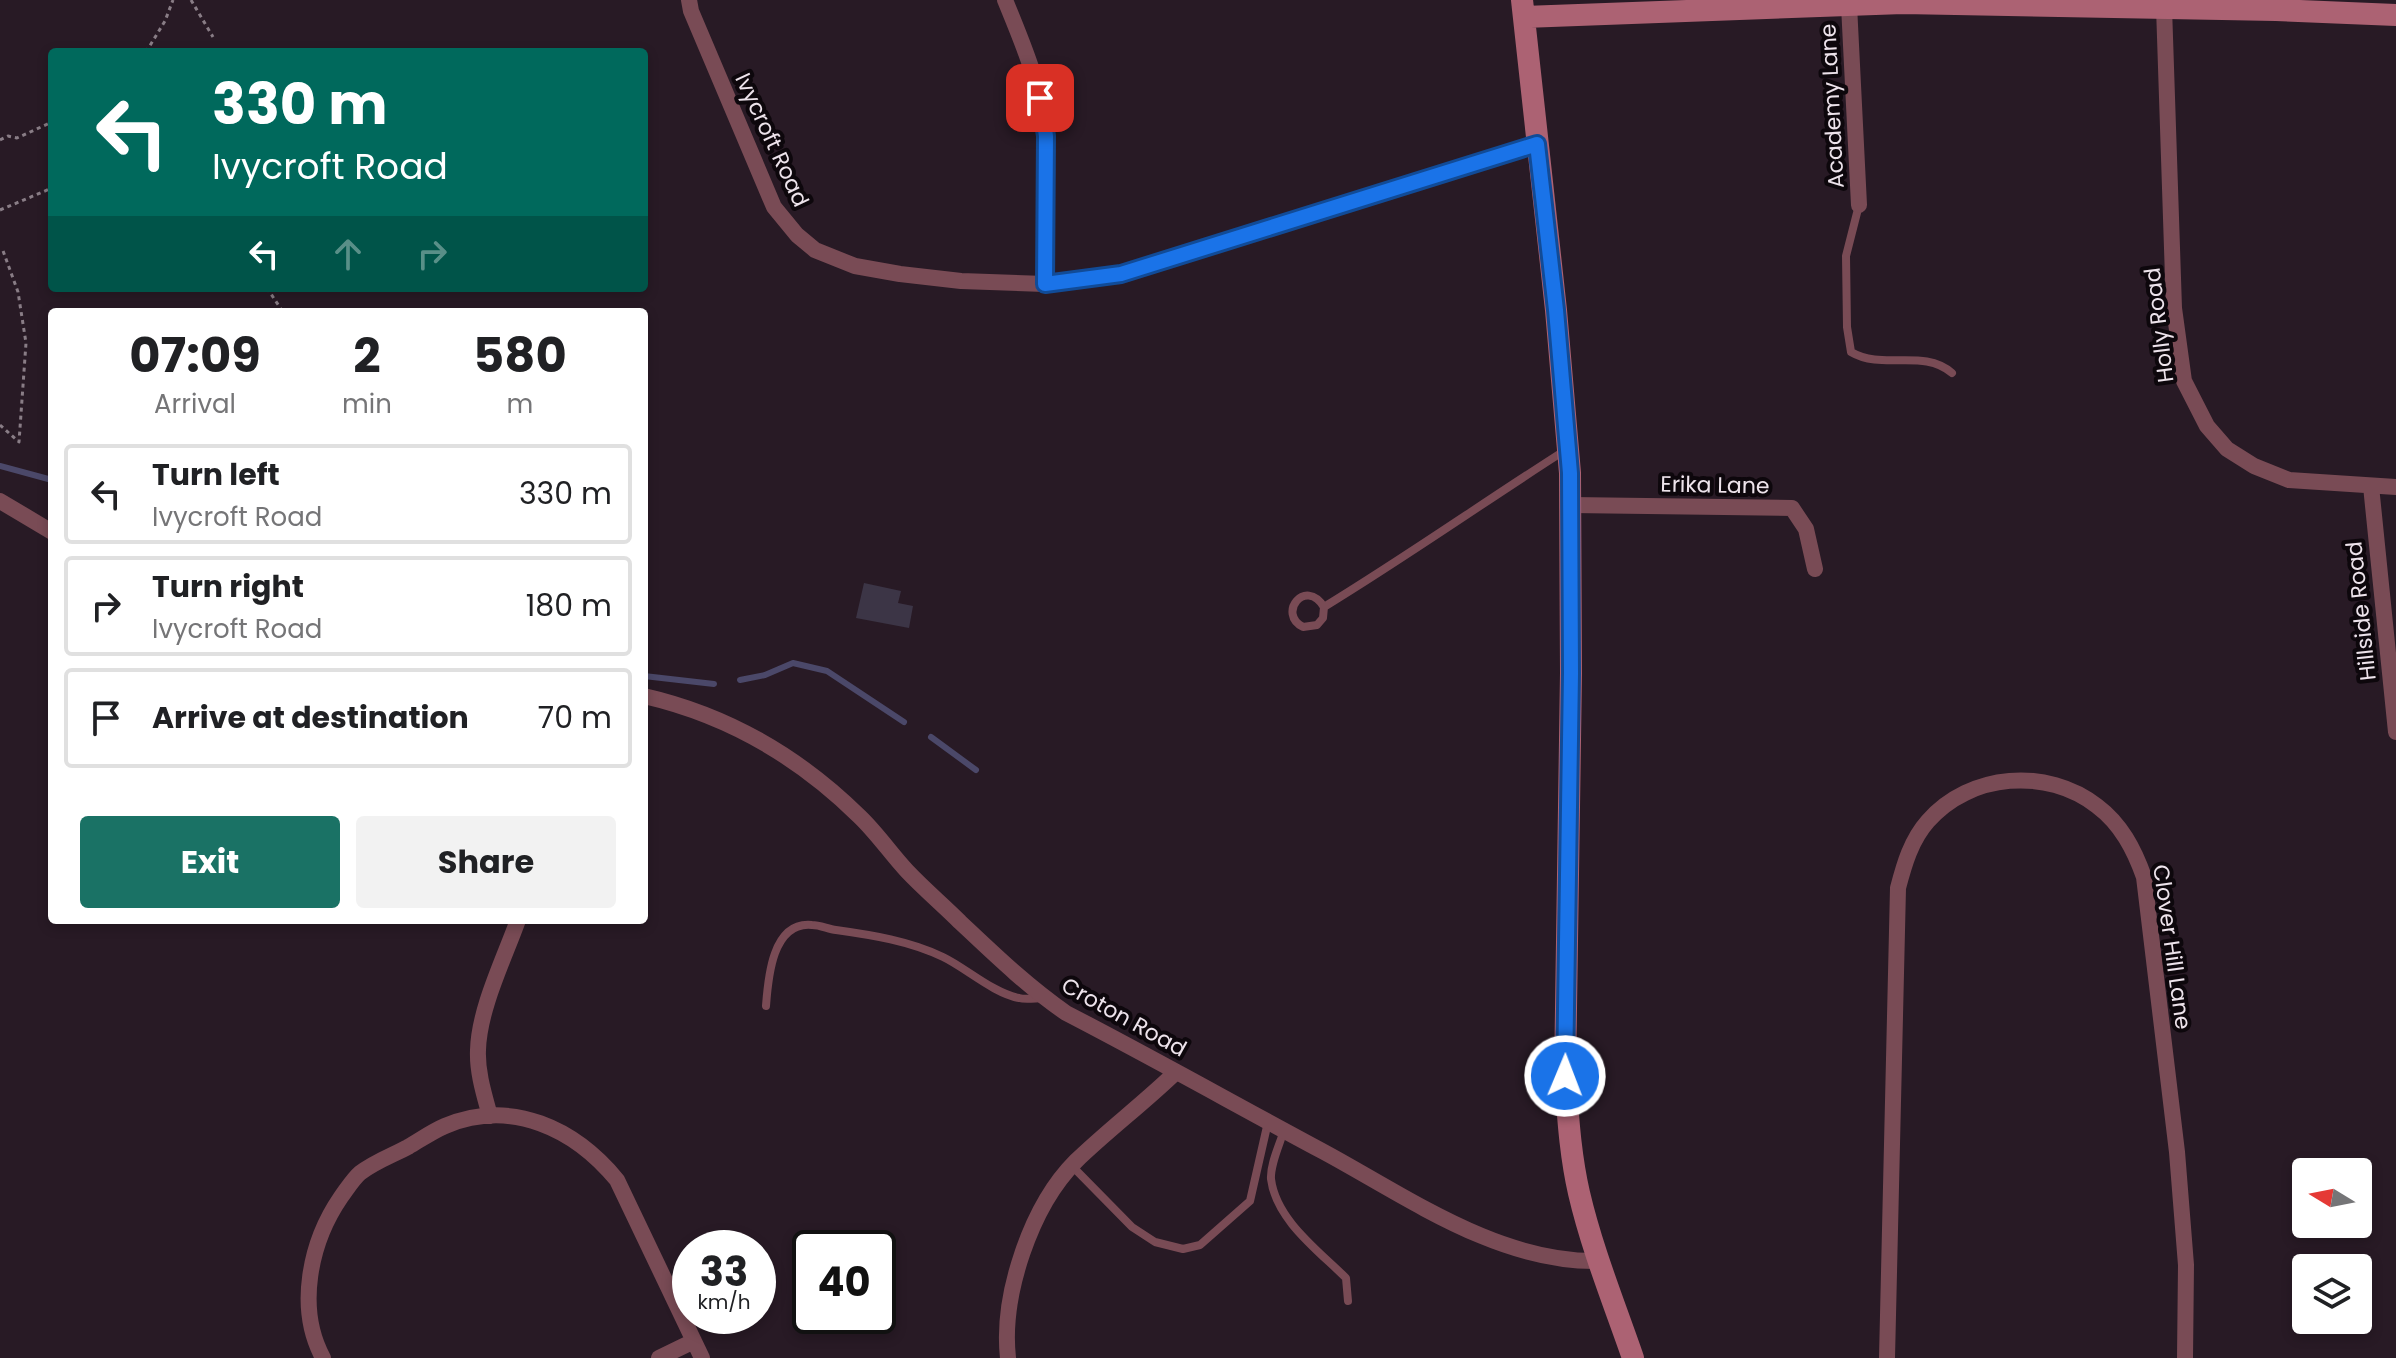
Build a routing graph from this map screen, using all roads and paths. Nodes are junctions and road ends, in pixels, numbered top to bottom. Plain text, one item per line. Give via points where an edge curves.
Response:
1 (173, 0) edge
2 (191, 0) edge
3 (689, 0) edge
4 (1005, 0) edge
5 (1849, 5) junction
6 (2164, 7) junction
7 (1523, 9) edge
8 (2396, 15) edge
9 (213, 37) dead end
10 (148, 48) edge
11 (48, 124) edge
12 (0, 140) edge
13 (1537, 144) junction
14 (48, 190) edge
15 (1859, 205) joint
16 (0, 210) edge
17 (2, 248) dead end
18 (1045, 284) junction
19 (1952, 373) dead end
20 (0, 425) edge
21 (1568, 448) junction
22 (2371, 486) junction
23 (2396, 487) edge
24 (2, 505) edge
25 (1571, 505) junction
26 (48, 530) edge
27 (1815, 569) dead end
28 (1324, 607) junction
29 (648, 697) edge
30 (2396, 732) edge
31 (517, 924) edge
32 (1044, 998) junction
33 (766, 1006) dead end
34 (1176, 1072) junction
35 (490, 1116) junction
36 (1268, 1122) junction
37 (1284, 1130) junction
38 (1072, 1166) junction
39 (1599, 1261) junction
40 (1348, 1301) dead end
41 (694, 1341) junction
42 (323, 1358) edge
43 (659, 1358) edge
44 (702, 1358) edge
45 (1008, 1358) edge
46 (1633, 1358) edge
47 (1887, 1358) edge
48 (2185, 1358) edge

1 - 10 path
2 - 9 path
3 - 18 street, Ivycroft Road via 774,207 815,250 855,266 900,274
4 - 18 street via 1030,62 1046,136
5 - 6 street
5 - 7 street
5 - 15 street, Academy Lane
6 - 8 street
6 - 22 street, Holly Road via 2174,308 2184,381 2207,426 2227,449 2254,466 2289,480
7 - 13 street
11 - 12 path
13 - 18 street, Ivycroft Road via 1121,274
13 - 21 street
14 - 16 path
15 - 19 lane via 1846,256 1851,352 1941,363
17 - 20 path via 18,292 26,343 19,442
21 - 25 street
21 - 28 lane
22 - 23 street, Holly Road
22 - 30 street, Hillside Road
24 - 26 street
25 - 27 street, Erika Lane via 1792,508 1806,529
25 - 39 street via 1565,1076 1578,1190
28 - 28 lane via 1317,625 1303,627 1292,612 1295,602 1312,596
29 - 32 street, Croton Road via 748,733 819,780 861,817 908,872
31 - 35 street via 481,1023 477,1049
32 - 33 lane via 1018,999 942,956 911,945 809,924 791,931 776,949 769,965
32 - 34 street, Croton Road
34 - 36 street, Croton Road
34 - 38 street
35 - 41 street via 516,1117 560,1130 600,1159 617,1180
35 - 42 street via 446,1126 360,1173 328,1216 309,1293 314,1342
36 - 37 street, Croton Road
36 - 38 lane via 1250,1201 1200,1245 1183,1249 1155,1242 1132,1227
37 - 39 street, Croton Road via 1460,1226 1520,1251
37 - 40 lane via 1271,1178 1281,1205 1298,1234 1346,1278
38 - 45 street via 1046,1201 1023,1248 1012,1294
39 - 46 street
41 - 43 street
41 - 44 street
47 - 48 street, Clover Hill Lane via 1898,888 1916,838 1941,808 1978,787 2029,779 2070,790 2096,805 2125,835 2144,877 2178,1166 2186,1265

